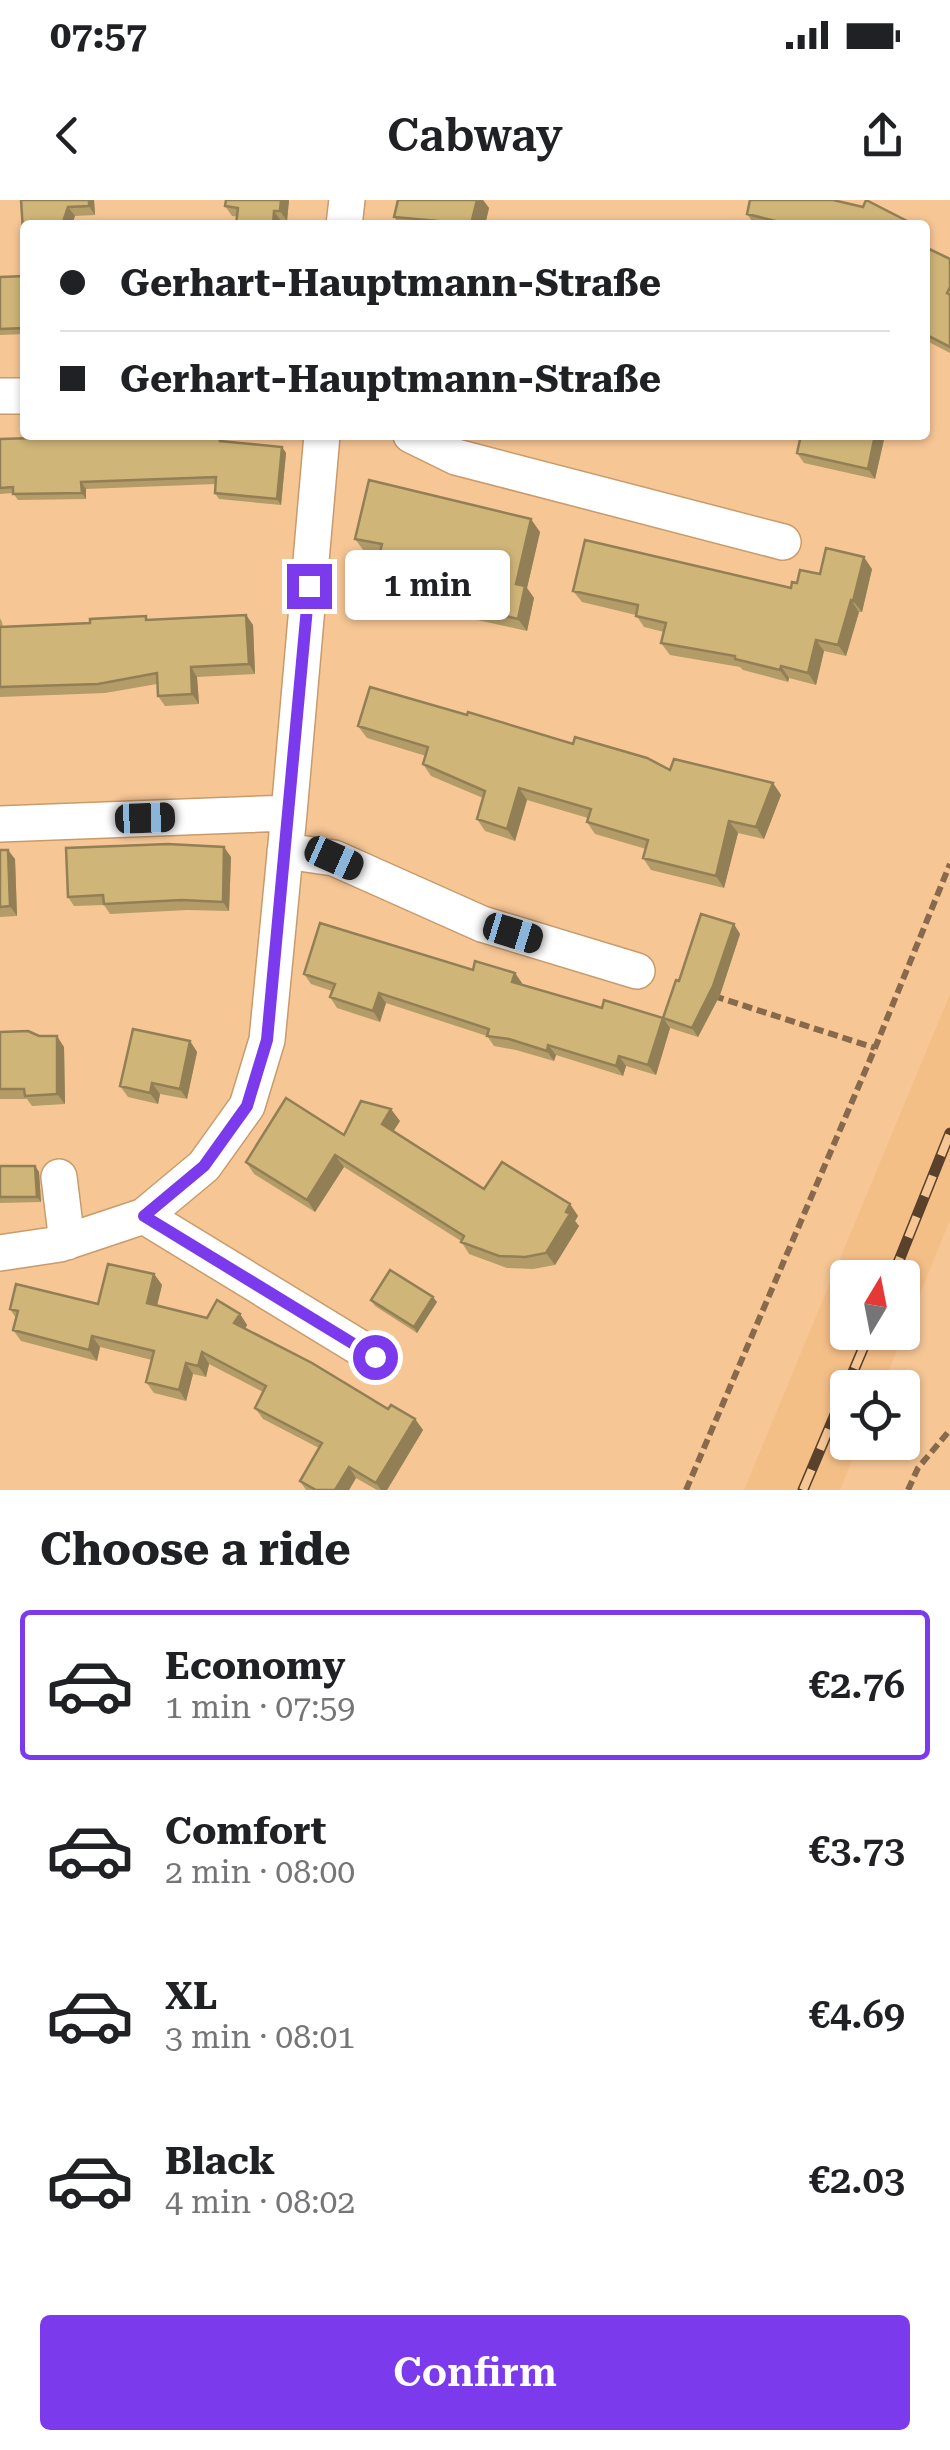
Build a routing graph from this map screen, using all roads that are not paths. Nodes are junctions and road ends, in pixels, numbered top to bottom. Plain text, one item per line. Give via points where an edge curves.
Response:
1 (322, 440) edge
2 (421, 440) edge
3 (782, 542) dead end
4 (290, 813) junction
5 (0, 824) edge
6 (285, 852) junction
7 (637, 972) dead end
8 (59, 1178) dead end
9 (144, 1216) junction
10 (67, 1242) junction
11 (0, 1253) edge
12 (375, 1357) dead end

1 - 4 street
2 - 3 street via 456,457
4 - 5 street
4 - 6 street
6 - 7 street via 334,858 482,924
6 - 9 street via 267,1040 247,1106 204,1166
8 - 10 street
9 - 10 street
9 - 12 street
10 - 11 street

